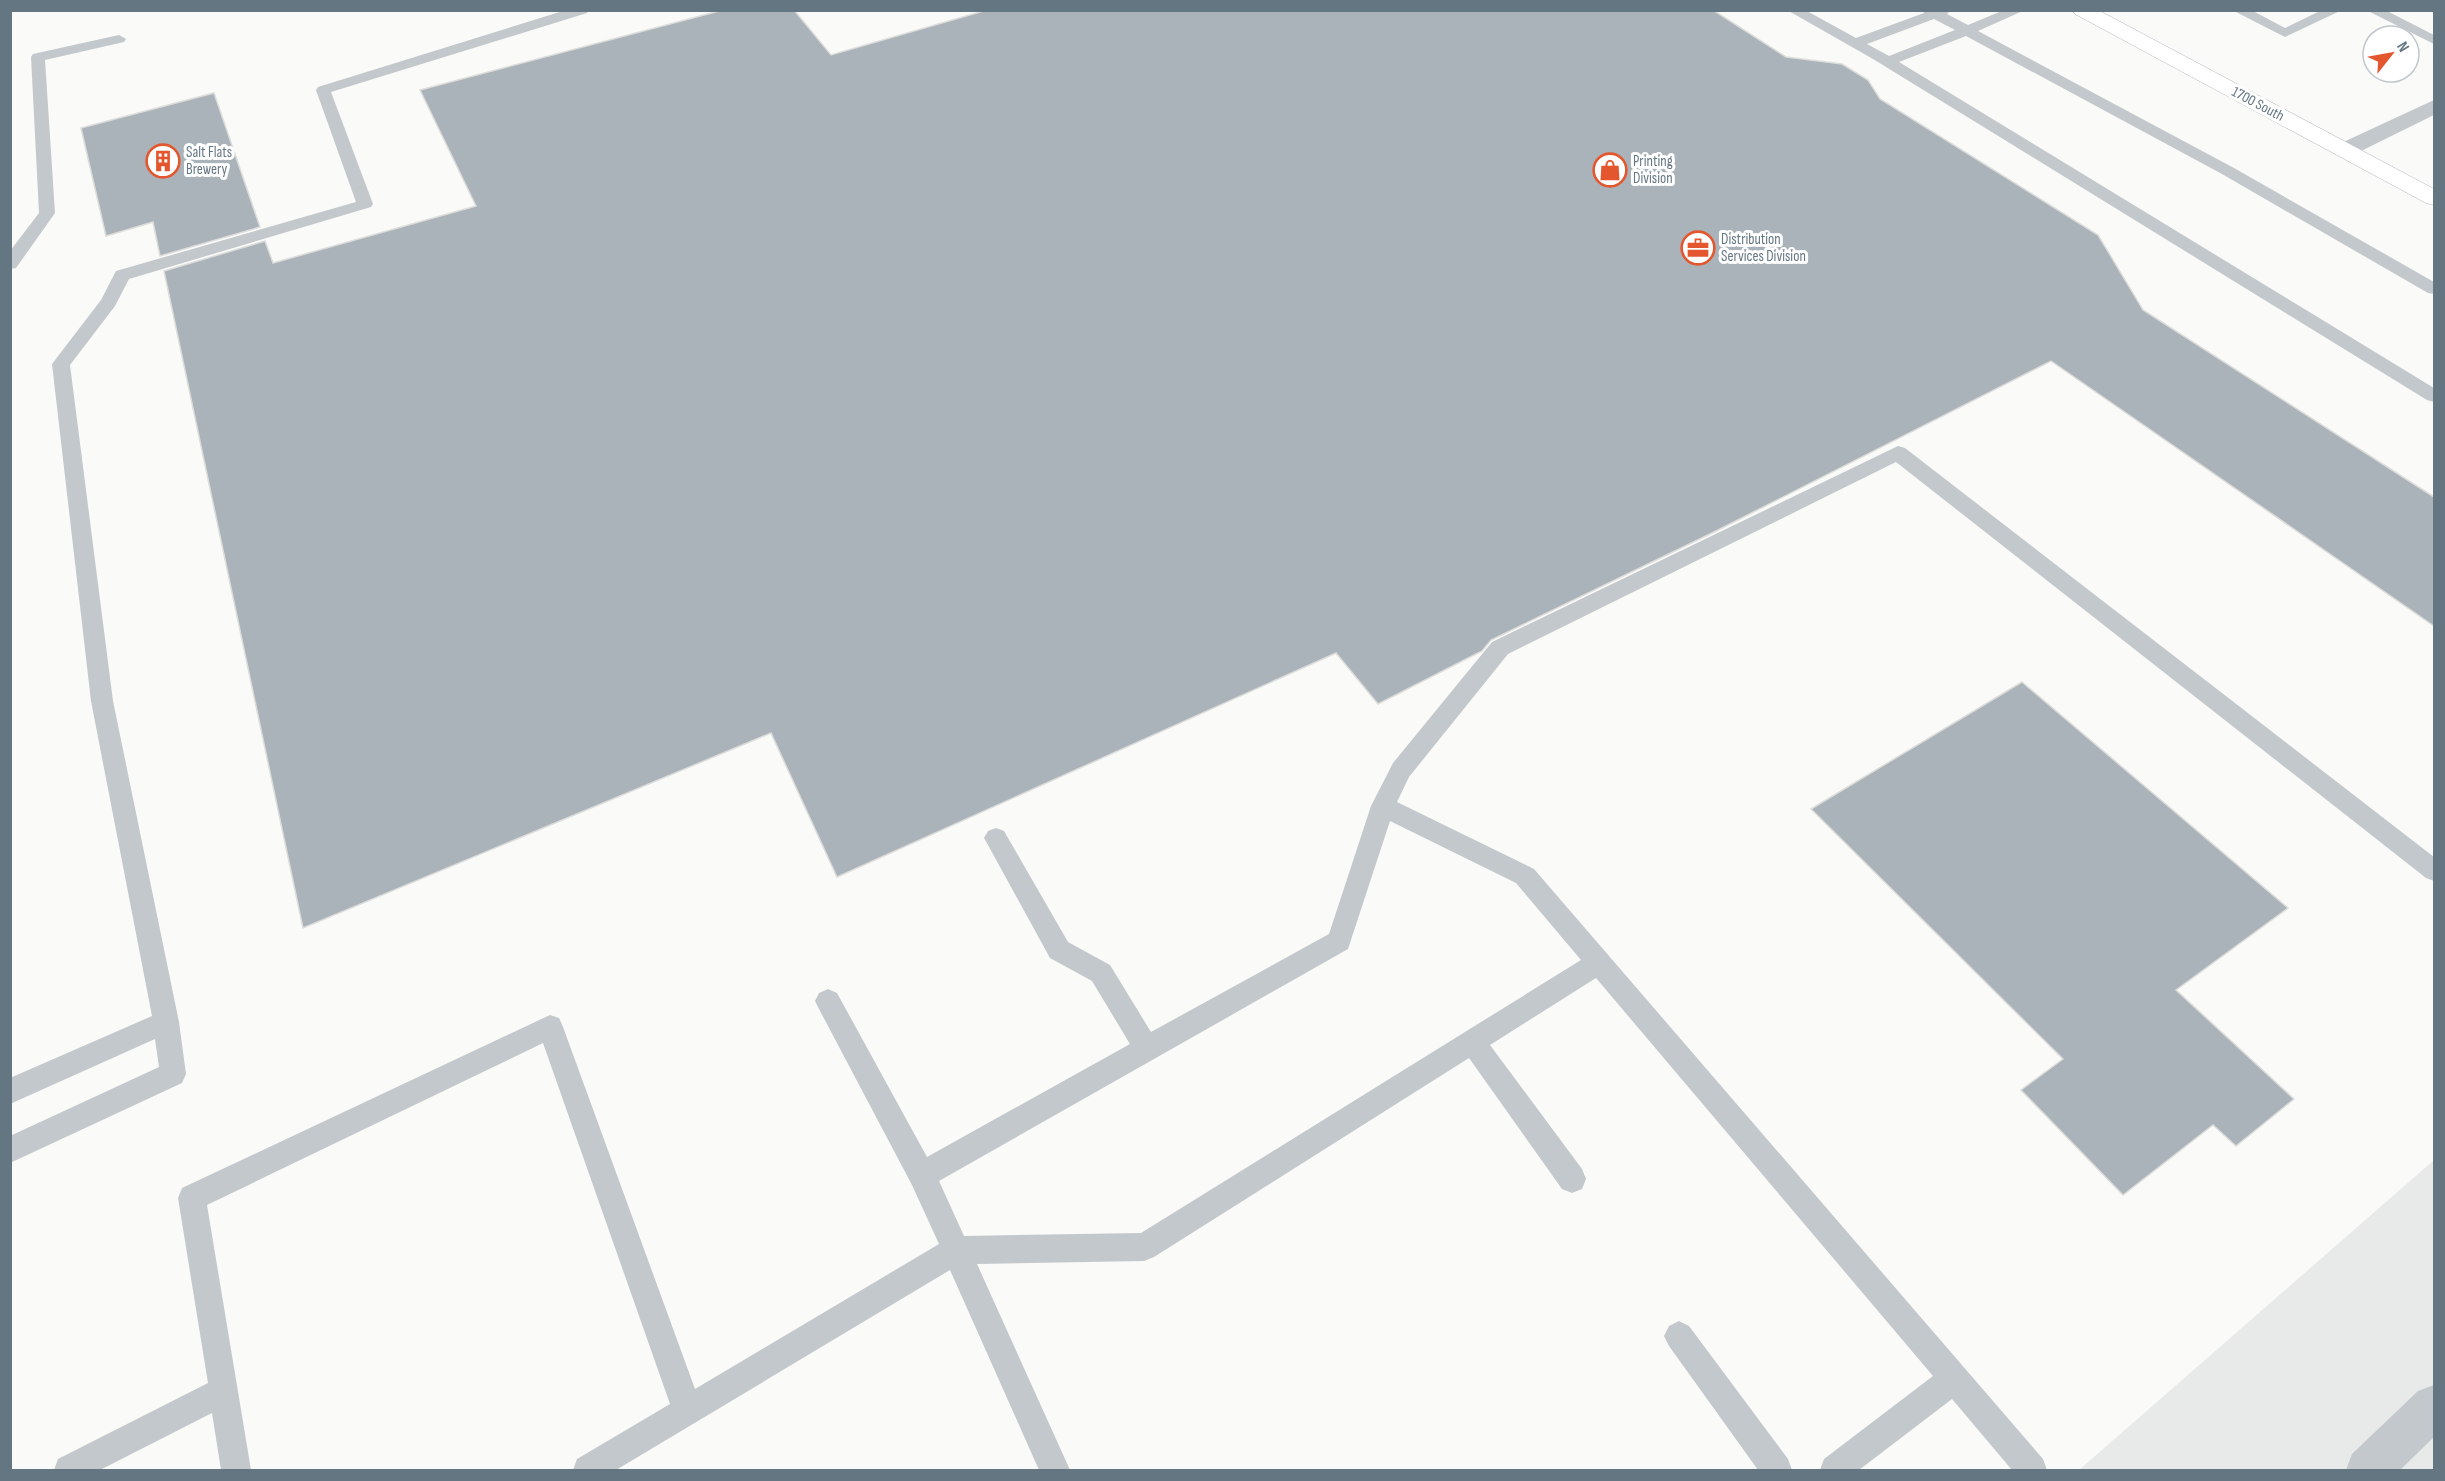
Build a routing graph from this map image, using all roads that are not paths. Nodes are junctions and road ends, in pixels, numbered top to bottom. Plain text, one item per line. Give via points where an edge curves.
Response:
1 (582, 10) edge
2 (1794, 10) edge
3 (2018, 10) edge
4 (2082, 10) edge
5 (2239, 10) edge
6 (2335, 10) edge
7 (2373, 10) edge
8 (1936, 12) edge
9 (1966, 31) junction
10 (119, 39) dead end
11 (2434, 40) edge
12 (1854, 44) junction
13 (1887, 62) junction
14 (2434, 108) edge
15 (2345, 150) junction
16 (2434, 198) edge
17 (10, 264) edge
18 (2434, 289) edge
19 (2434, 396) edge
20 (1383, 806) junction
21 (996, 838) dead end
22 (2434, 871) edge
23 (1599, 962) junction
24 (828, 1001) dead end
25 (166, 1023) junction
26 (1472, 1041) junction
27 (1147, 1049) junction
28 (10, 1091) edge
29 (10, 1150) edge
30 (922, 1175) junction
31 (1572, 1179) dead end
32 (956, 1250) junction
33 (1679, 1336) dead end
34 (1954, 1379) junction
35 (224, 1391) junction
36 (2434, 1407) edge
37 (688, 1411) junction
38 (69, 1470) edge
39 (236, 1470) edge
40 (588, 1470) edge
41 (1055, 1470) edge
42 (1777, 1470) edge
43 (1835, 1470) edge
44 (2032, 1470) edge
45 (2368, 1470) edge

1 - 25 lane via 323,90 364,204 122,275 109,302 62,364 102,701
2 - 12 lane
3 - 9 lane
4 - 15 street, 1700 South
5 - 6 lane via 2284,33
7 - 11 lane
8 - 9 lane
8 - 12 lane
9 - 13 lane
9 - 18 lane via 2228,171
10 - 17 lane via 38,57 47,213
12 - 13 lane
13 - 19 lane
14 - 15 street
15 - 16 street, 1700 South
20 - 22 lane via 1401,770 1500,648 1898,453
20 - 23 lane via 1525,876
20 - 27 lane via 1339,941
21 - 27 lane via 1059,950 1101,973
23 - 26 lane
23 - 34 lane
24 - 30 lane
25 - 28 lane
25 - 29 lane via 173,1074
26 - 31 lane
26 - 32 lane via 1144,1247
27 - 30 lane
30 - 32 lane
32 - 37 lane
32 - 41 lane
33 - 42 lane
34 - 43 lane
34 - 44 lane
35 - 37 lane via 192,1197 550,1027
35 - 38 lane
35 - 39 lane
36 - 45 street
37 - 40 lane

